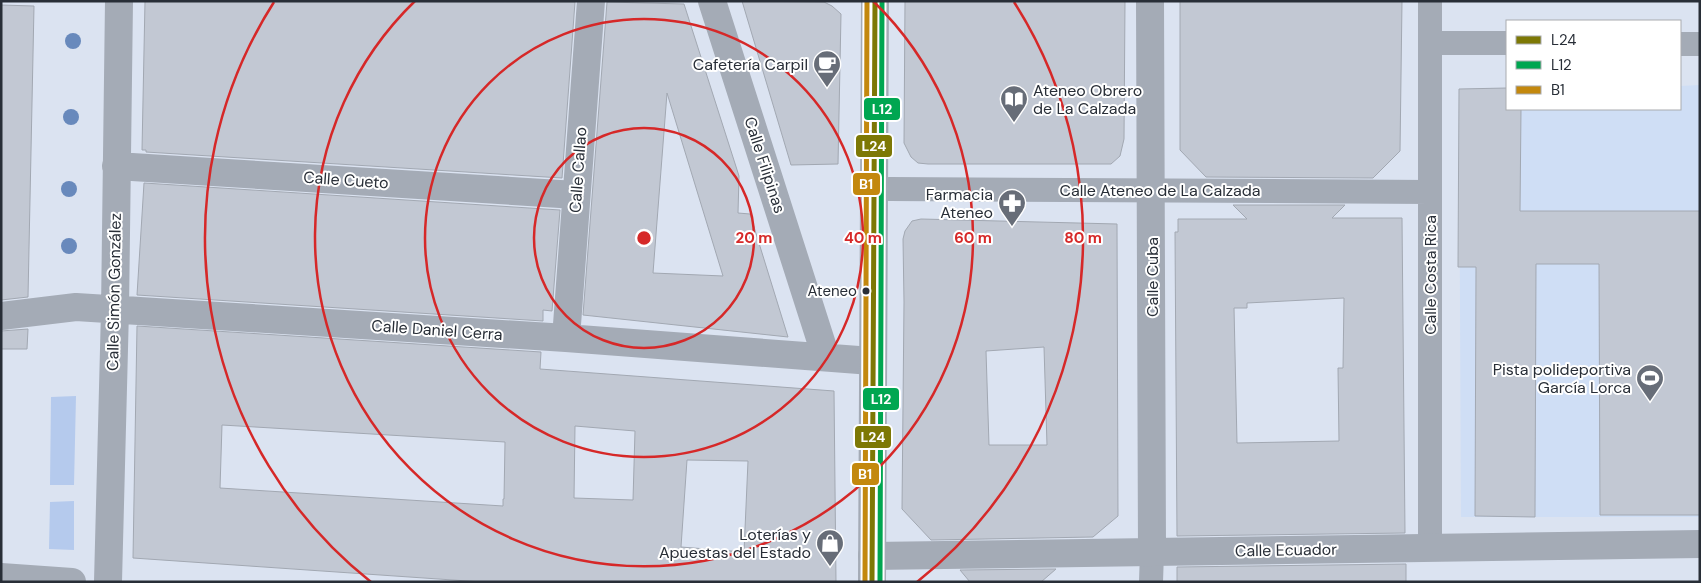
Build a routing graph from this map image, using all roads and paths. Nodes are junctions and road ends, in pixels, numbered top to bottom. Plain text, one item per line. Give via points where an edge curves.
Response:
1 (119, 1) edge
2 (591, 1) edge
3 (712, 1) edge
4 (875, 1) edge
5 (1150, 1) edge
6 (1430, 1) edge
7 (1430, 42) junction
8 (1506, 43) edge
9 (1681, 44) edge
10 (1700, 44) edge
11 (116, 166) junction
12 (889, 190) dead end
13 (1151, 190) junction
14 (1430, 192) junction
15 (576, 195) junction
16 (115, 310) junction
17 (1, 316) edge
18 (566, 338) junction
19 (826, 357) junction
20 (872, 361) junction
21 (1700, 544) edge
22 (1430, 548) junction
23 (1152, 552) junction
24 (872, 569) edge
25 (1, 577) edge
26 (72, 582) edge
27 (108, 582) edge
28 (1151, 582) edge

1 - 11 street, Calle Simón González
2 - 15 street, Calle Callao
3 - 19 street, Calle Filipinas
4 - 20 street
5 - 13 street, Calle Cuba
6 - 7 street, Calle Costa Rica
7 - 8 street
7 - 14 street, Calle Costa Rica
9 - 10 street
11 - 15 street, Calle Cueto
11 - 16 street, Calle Simón González
12 - 13 street, Calle Ateneo de La Calzada
13 - 14 street, Calle Ateneo de La Calzada
13 - 23 street, Calle Cuba
14 - 22 street, Calle Costa Rica
15 - 18 street, Calle Callao
16 - 17 street, Calle Daniel Cerra via 76,306
16 - 18 street, Calle Daniel Cerra
16 - 27 street, Calle Simón González
18 - 19 street, Calle Daniel Cerra
19 - 20 street, Calle Daniel Cerra
20 - 24 street
21 - 22 street, Calle Ecuador
22 - 23 street, Calle Ecuador
23 - 24 street, Calle Ecuador
23 - 28 street
25 - 26 street

